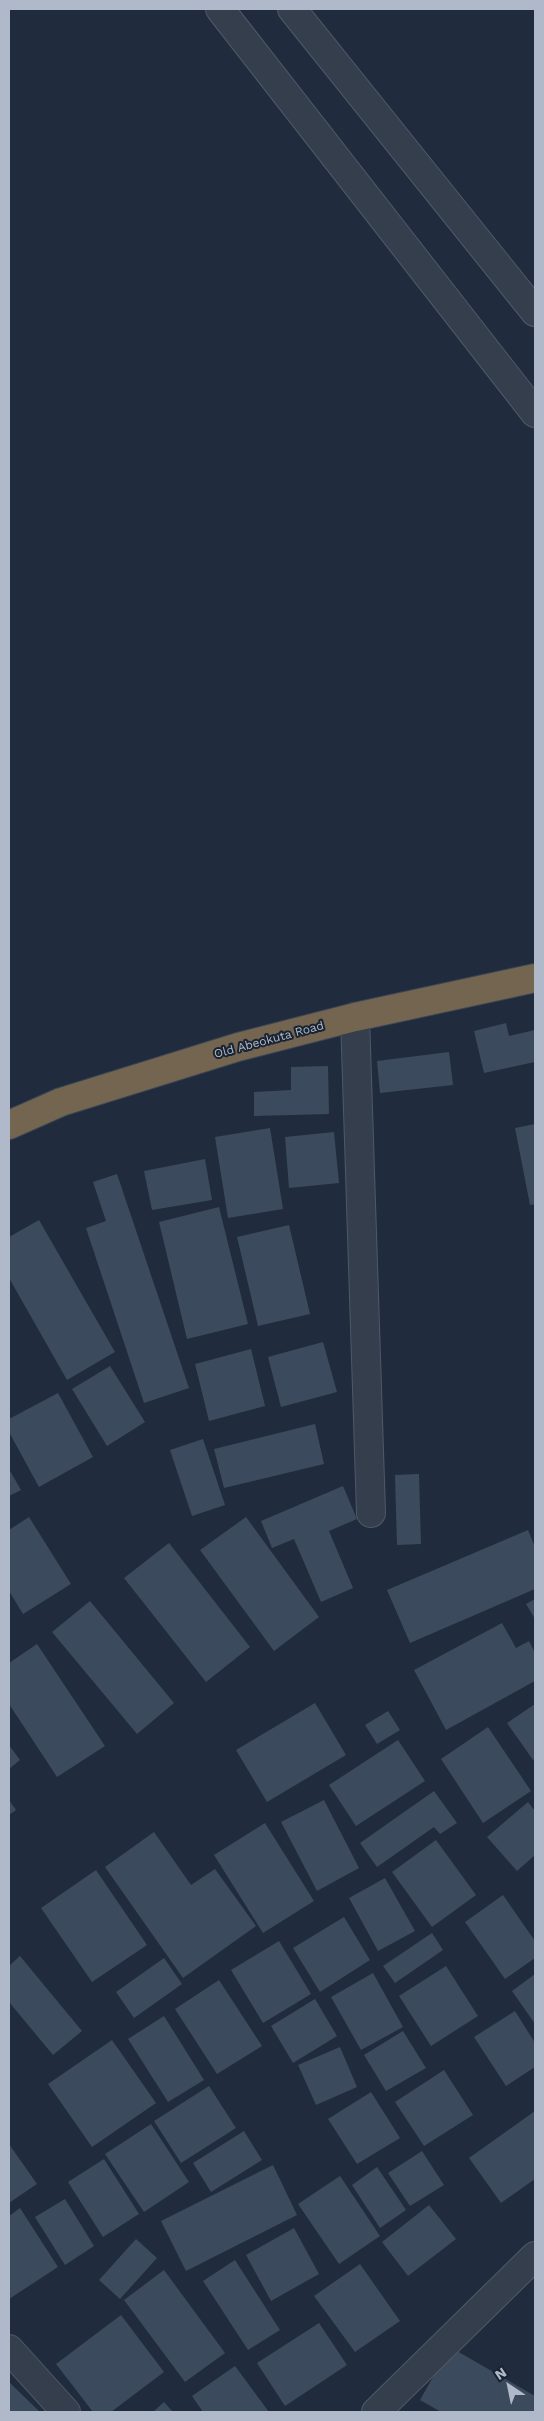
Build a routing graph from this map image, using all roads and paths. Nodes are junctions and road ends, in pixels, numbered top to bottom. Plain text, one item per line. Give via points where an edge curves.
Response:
1 (220, 9) edge
2 (292, 9) edge
3 (535, 312) edge
4 (535, 414) edge
5 (535, 978) edge
6 (355, 1017) junction
7 (9, 1125) edge
8 (371, 1513) dead end
9 (535, 2256) edge
10 (9, 2349) edge
11 (382, 2411) edge
12 (66, 2412) edge

1 - 4 street
2 - 3 street
5 - 6 highway, Old Abeokuta Road
6 - 7 highway, Old Abeokuta Road via 238,1047 80,1096
6 - 8 street
9 - 11 street
10 - 12 street

